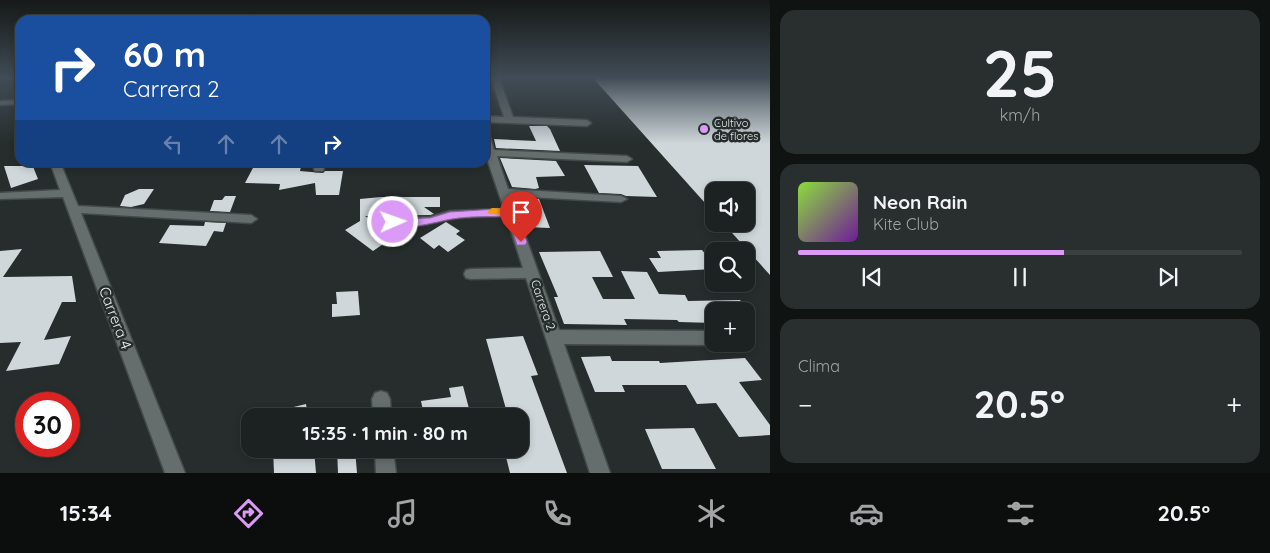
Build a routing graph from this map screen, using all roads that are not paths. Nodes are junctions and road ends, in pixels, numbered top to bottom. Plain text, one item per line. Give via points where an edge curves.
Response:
1 (503, 100) edge
2 (15, 102) edge
3 (0, 103) edge
4 (490, 119) edge
5 (509, 119) junction
6 (587, 123) dead end
7 (490, 153) joint
8 (627, 159) dead end
9 (57, 167) edge
10 (504, 192) junction
11 (68, 193) junction
12 (0, 196) edge
13 (622, 199) dead end
14 (74, 209) junction
15 (511, 212) junction
16 (252, 219) dead end
17 (393, 222) dead end
18 (532, 273) junction
19 (471, 274) dead end
20 (554, 337) junction
21 (705, 338) edge
22 (385, 458) edge
23 (175, 473) edge
24 (386, 473) edge
25 (600, 473) edge

1 - 5 street
2 - 3 street
4 - 5 street
5 - 6 street
7 - 8 street
7 - 10 street, Carrera 2
9 - 11 street, Carrera 4
10 - 13 street
10 - 15 street, Carrera 2
11 - 12 street
11 - 14 street, Carrera 4
14 - 16 street
14 - 23 street, Carrera 4
15 - 17 street
15 - 18 street, Carrera 2
18 - 19 street
18 - 20 street, Carrera 2
20 - 21 street
20 - 25 street, Carrera 2
22 - 24 street

